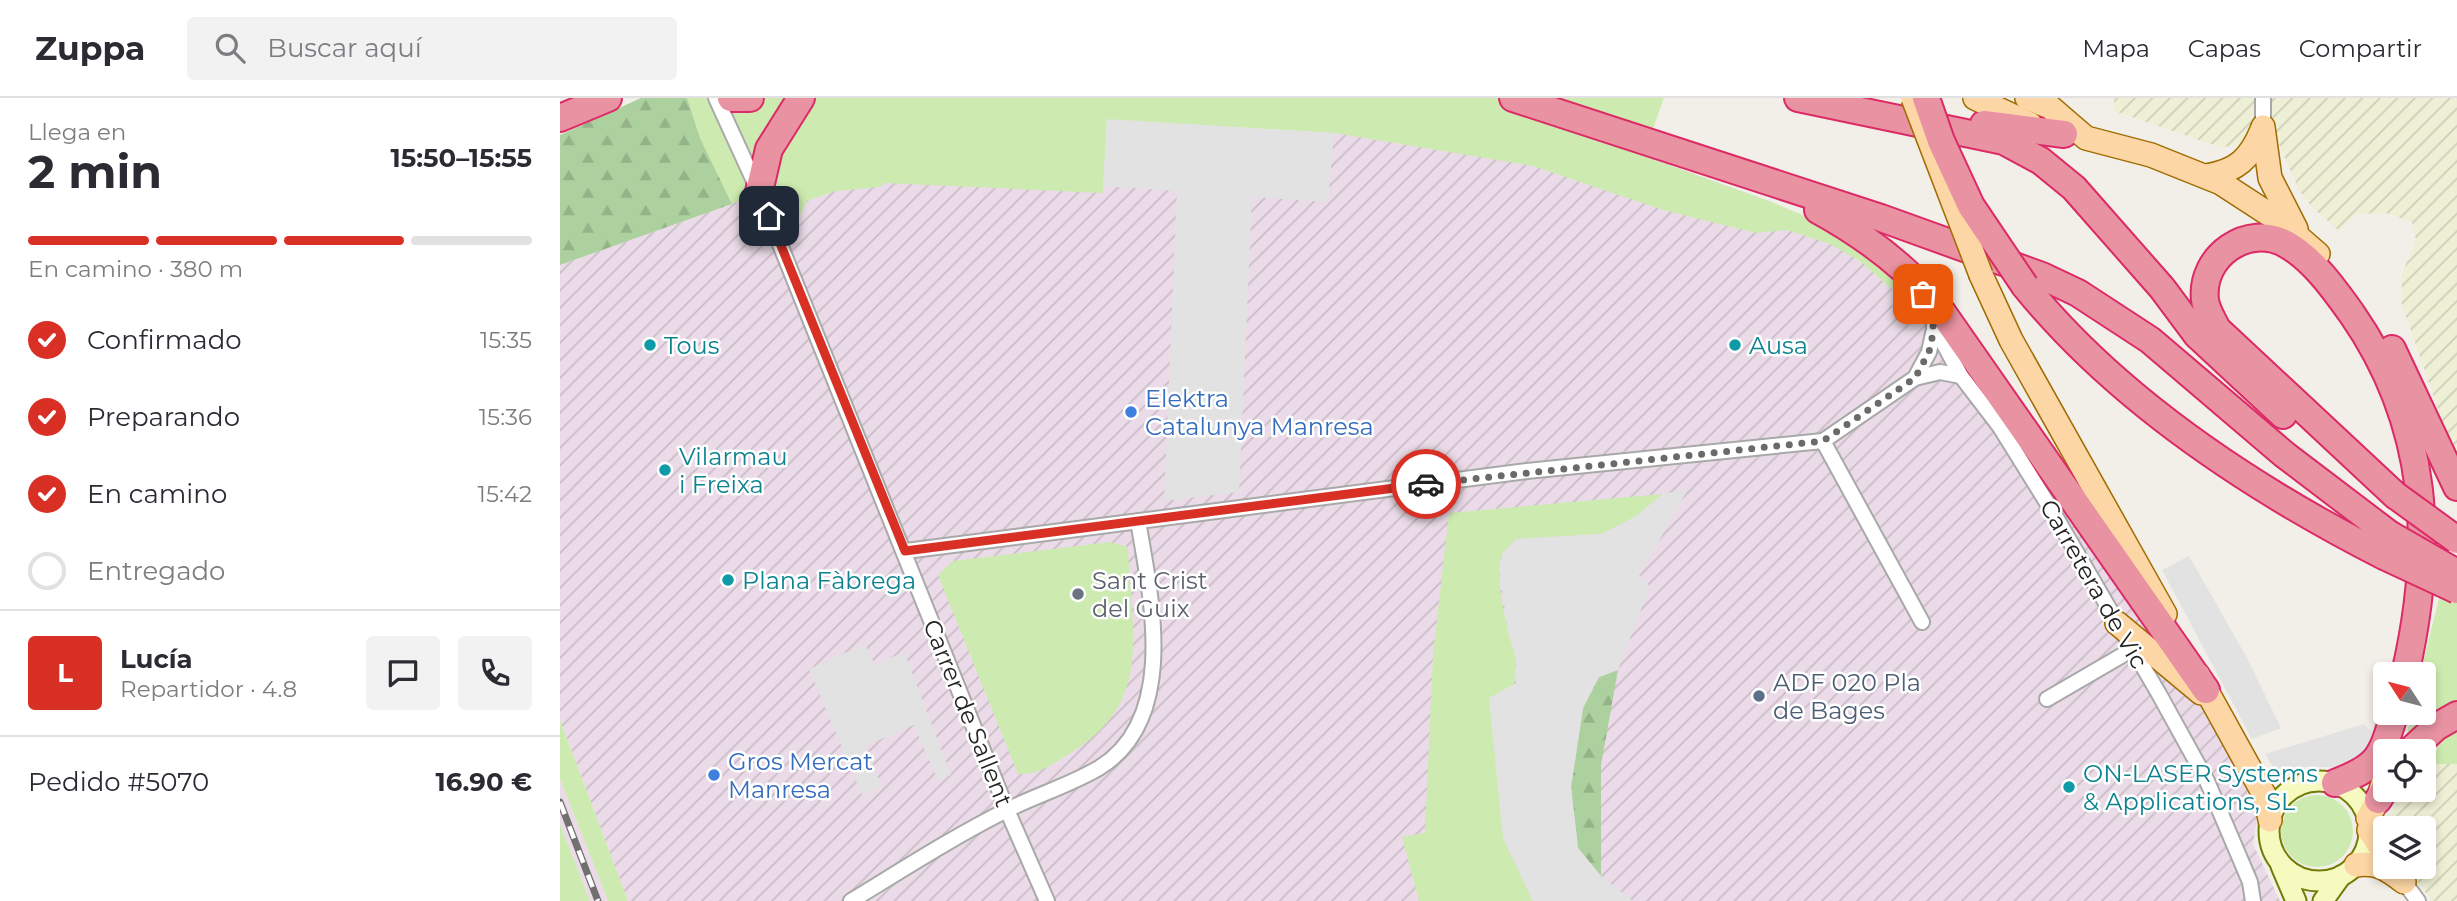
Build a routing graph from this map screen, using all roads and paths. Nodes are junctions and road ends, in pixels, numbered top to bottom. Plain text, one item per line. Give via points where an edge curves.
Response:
1 (608, 98) edge
2 (716, 98) edge
3 (731, 98) edge
4 (750, 98) edge
5 (801, 98) edge
6 (1513, 98) edge
7 (1798, 98) edge
8 (1913, 98) edge
9 (1926, 98) edge
10 (1975, 98) edge
11 (2027, 98) edge
12 (2263, 98) edge
13 (1853, 108) junction
14 (560, 118) edge
15 (2263, 127) junction
16 (2075, 136) junction
17 (2206, 176) junction
18 (1771, 185) junction
19 (758, 192) junction
20 (2301, 240) junction
21 (1914, 278) junction
22 (2375, 328) junction
23 (1934, 329) junction
24 (1961, 376) junction
25 (1915, 378) junction
26 (1823, 441) junction
27 (2457, 487) edge
28 (1138, 521) junction
29 (2390, 524) junction
30 (2457, 540) edge
31 (905, 551) junction
32 (2457, 551) edge
33 (2457, 573) edge
34 (2457, 590) edge
35 (1922, 622) dead end
36 (2118, 623) junction
37 (2133, 649) junction
38 (2407, 662) edge
39 (2418, 662) edge
40 (2210, 697) junction
41 (2047, 699) dead end
42 (2457, 716) edge
43 (2390, 725) edge
44 (2423, 739) edge
45 (2336, 783) junction
46 (2373, 801) edge
47 (2377, 802) edge
48 (1007, 810) junction
49 (2270, 820) junction
50 (2279, 862) junction
51 (2373, 862) edge
52 (2349, 870) junction
53 (2403, 879) edge
54 (851, 901) edge
55 (1047, 901) edge
56 (2253, 901) edge
57 (2296, 901) edge
58 (2323, 901) edge
59 (2418, 901) edge

1 - 14 highway
2 - 19 street, Carrer de Sallent
3 - 4 highway
5 - 19 highway via 769,149
6 - 18 highway
7 - 13 highway
8 - 40 main road, bridge via 2011,340
9 - 29 highway, bridge via 1971,206 2025,286 2075,344 2145,403 2277,497
10 - 16 main road via 1998,112
11 - 16 main road via 2050,107
12 - 15 street
13 - 16 highway
13 - 29 highway via 2004,141 2041,161 2074,188 2197,335
15 - 17 main road via 2247,159 2229,171
15 - 20 main road via 2270,178
16 - 17 main road via 2151,155
17 - 20 main road via 2240,194
18 - 21 highway via 1848,226
18 - 29 highway via 1881,218 2078,293 2150,340 2285,455
19 - 31 street, Carrer de Sallent
20 - 22 main road via 2333,271
21 - 23 street, Carretera de Vic
21 - 40 highway via 1973,352
22 - 27 highway via 2391,346
22 - 39 main road via 2413,420 2429,488 2434,555
23 - 24 street, Carretera de Vic
23 - 25 street via 1929,352
24 - 25 street via 1940,372
24 - 36 street, Carretera de Vic via 2000,427
25 - 26 street
26 - 28 street via 1527,471
26 - 35 street
28 - 31 street
28 - 48 street via 1153,606 1154,674 1138,723 1125,746 1100,767
29 - 30 highway, bridge
29 - 32 highway
29 - 33 highway, bridge
29 - 34 highway, bridge
29 - 38 highway via 2217,329 2205,302 2205,290 2213,264 2228,248 2262,236 2300,254 2360,326 2394,395 2419,474 2421,503 2421,591
31 - 48 street, Carrer de Sallent
36 - 37 street, Carretera de Vic
36 - 40 main road
37 - 41 street
37 - 56 street, Carretera de Vic via 2207,781 2250,882
40 - 49 main road via 2266,798
42 - 44 highway
43 - 45 highway via 2369,768
45 - 46 main road
45 - 49 main road via 2313,781 2293,788 2278,801
47 - 52 main road via 2366,848
48 - 54 street
48 - 55 street, Carrer de Sallent
49 - 50 main road via 2269,837
50 - 52 main road via 2307,880 2325,881
50 - 57 main road
51 - 52 main road
52 - 58 main road
53 - 59 street

